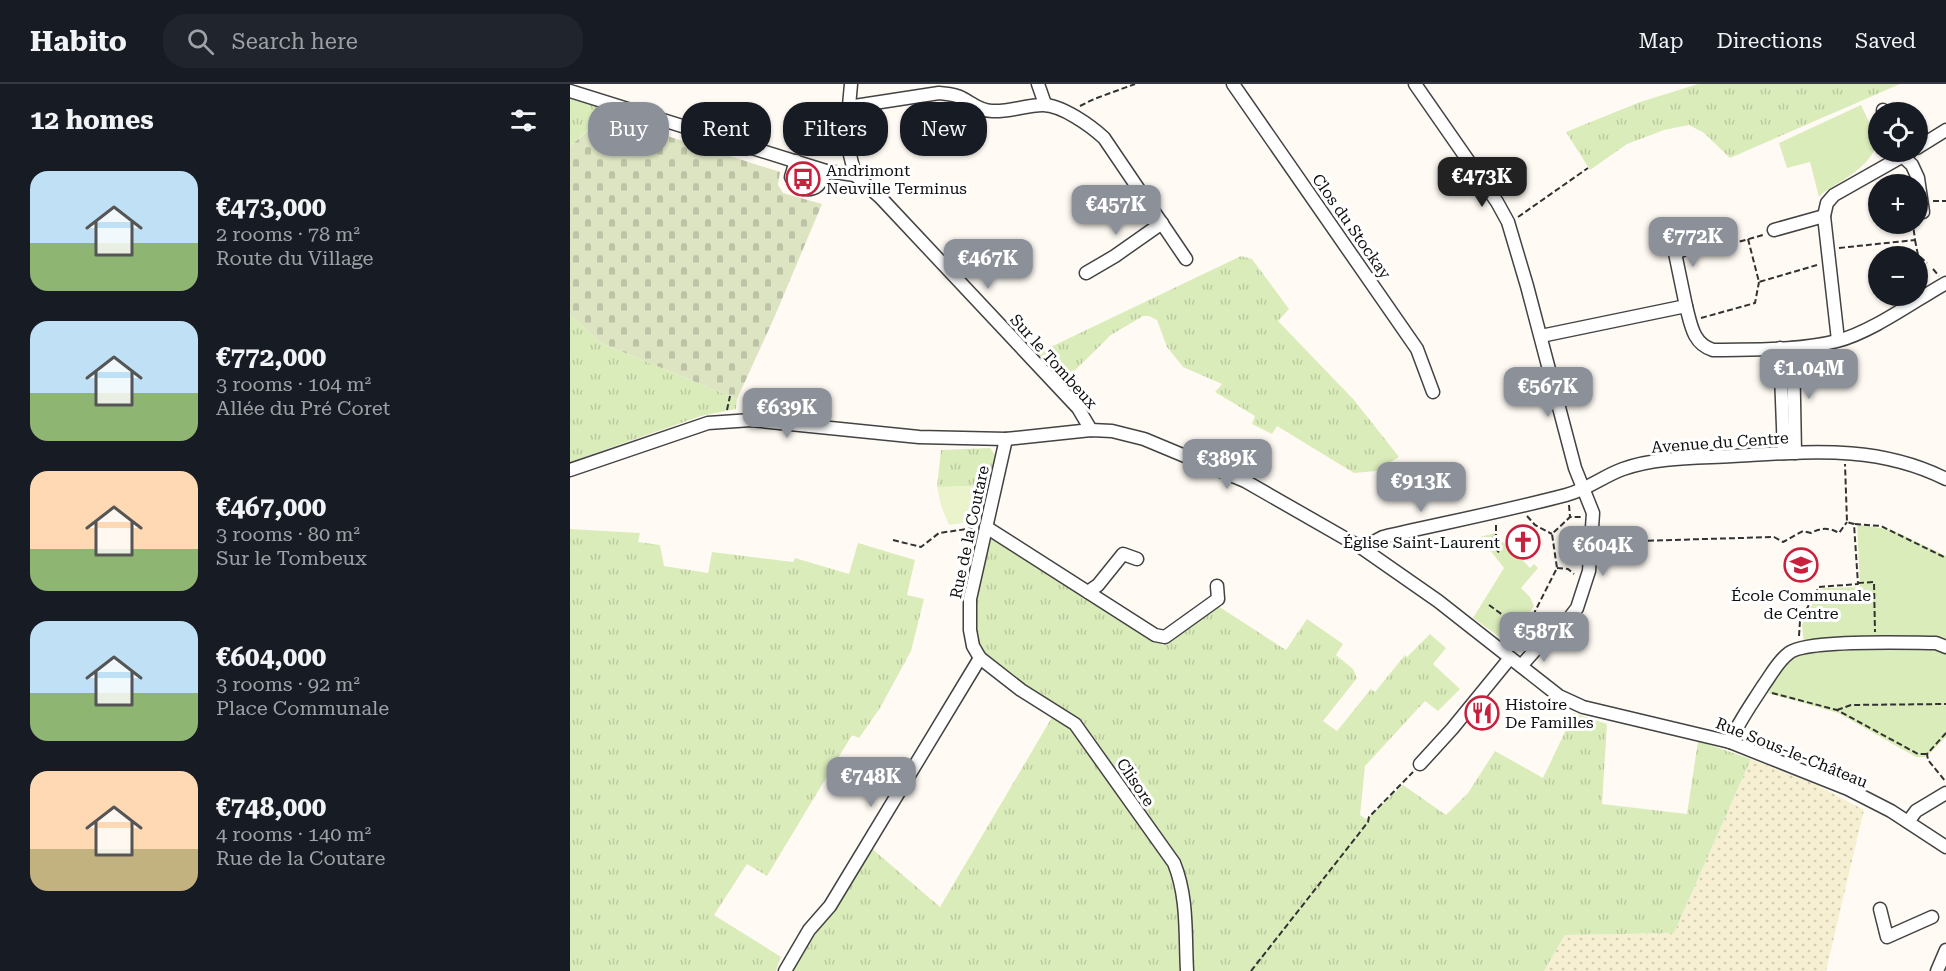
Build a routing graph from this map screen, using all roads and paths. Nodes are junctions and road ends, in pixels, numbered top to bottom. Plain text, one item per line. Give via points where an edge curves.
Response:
1 (851, 84) edge
2 (1038, 84) edge
3 (1135, 84) edge
4 (1233, 84) edge
5 (1414, 84) edge
6 (570, 91) edge
7 (849, 102) edge
8 (880, 102) edge
9 (1045, 104) junction
10 (1068, 113) junction
11 (1946, 130) edge
12 (1928, 141) edge
13 (850, 156) edge
14 (795, 161) junction
15 (1888, 162) edge
16 (1588, 168) dead end
17 (826, 171) junction
18 (855, 175) junction
19 (1824, 216) junction
20 (1508, 222) junction
21 (1162, 223) junction
22 (1774, 231) joint
23 (1914, 234) edge
24 (1748, 239) junction
25 (1915, 240) junction
26 (1721, 243) joint
27 (1916, 246) edge
28 (1828, 256) junction
29 (1186, 259) dead end
30 (1086, 273) dead end
31 (1759, 282) junction
32 (1946, 283) edge
33 (1686, 306) junction
34 (1690, 321) junction
35 (1541, 336) junction
36 (1838, 340) junction
37 (1787, 348) junction
38 (1433, 392) dead end
39 (1090, 430) junction
40 (1006, 439) junction
41 (1845, 452) junction
42 (1789, 453) junction
43 (570, 470) edge
44 (1946, 479) edge
45 (1585, 489) junction
46 (1570, 508) dead end
47 (1570, 517) junction
48 (1583, 517) dead end
49 (1528, 519) dead end
50 (1847, 522) junction
51 (1854, 524) junction
52 (986, 527) junction
53 (1497, 531) dead end
54 (1552, 534) junction
55 (893, 540) dead end
56 (1592, 543) junction
57 (1362, 548) junction
58 (1500, 554) dead end
59 (1946, 558) edge
60 (1137, 559) dead end
61 (1557, 568) junction
62 (1574, 574) dead end
63 (1858, 583) junction
64 (1217, 586) dead end
65 (1088, 592) junction
66 (1489, 606) dead end
67 (1511, 621) dead end
68 (1520, 626) dead end
69 (1526, 629) junction
70 (1875, 644) junction
71 (1800, 647) junction
72 (1946, 647) edge
73 (1508, 656) junction
74 (980, 658) junction
75 (1521, 666) junction
76 (1761, 689) junction
77 (1946, 704) edge
78 (1837, 710) junction
79 (1946, 733) edge
80 (1730, 741) junction
81 (1927, 754) junction
82 (1420, 764) joint
83 (1946, 782) edge
84 (1946, 793) edge
85 (1908, 822) junction
86 (1946, 847) edge
87 (1880, 909) dead end
88 (1932, 917) dead end
89 (1946, 950) edge
90 (785, 971) edge
91 (1187, 971) edge
92 (1251, 971) edge
93 (1937, 971) edge

1 - 7 street
2 - 9 street
3 - 10 path
4 - 38 street, Clos du Stockay via 1417,349
5 - 20 street
6 - 14 street
8 - 9 street via 939,93 991,111
9 - 10 street
10 - 21 street via 1104,138
11 - 12 street
13 - 18 street
14 - 17 street
14 - 17 street via 791,177 797,187 817,187
15 - 19 street via 1834,195
16 - 20 path
17 - 18 street
18 - 39 street, Sur le Tombeux via 1078,408
19 - 22 street
19 - 28 street
20 - 35 street
21 - 29 street
21 - 30 street
22 - 24 path
23 - 25 path
24 - 26 path
24 - 31 path
25 - 27 path
25 - 28 path
26 - 33 street via 1704,242 1675,253
28 - 31 path
28 - 36 street
31 - 34 path via 1755,303
32 - 36 street via 1864,330
33 - 34 street
33 - 35 street
34 - 37 street via 1697,340 1713,350
35 - 45 street via 1575,468
36 - 37 street
37 - 42 street
39 - 40 street, Rue Sous-le-Château
39 - 57 street, Rue Sous-le-Château via 1144,439 1245,481
40 - 43 street, Rue Sous-le-Château via 919,437 751,420 723,421 675,433
40 - 52 street, Rue de la Coutare
41 - 42 street, Avenue du Centre
41 - 44 street, Avenue du Centre via 1899,460
41 - 50 path
42 - 45 street, Avenue du Centre via 1655,462 1623,469
45 - 56 street via 1593,513
45 - 57 street, Avenue du Centre via 1383,537
46 - 47 path
47 - 48 path
47 - 54 path
49 - 54 path
50 - 51 path
50 - 56 path via 1839,533 1803,531 1783,542 1774,537
51 - 59 path via 1881,526
51 - 63 path
52 - 55 path via 939,533 921,547
52 - 65 street
52 - 74 street, Rue de la Coutare via 969,599 970,630
53 - 58 path via 1490,541
54 - 61 path
56 - 75 street via 1589,571 1577,608
57 - 73 street, Rue Sous-le-Château
60 - 65 street via 1123,554
61 - 62 path
61 - 69 path
63 - 70 path via 1874,582
63 - 71 path via 1820,587 1800,621
64 - 65 street via 1218,599 1165,637 1155,635
66 - 67 path
68 - 69 path
69 - 73 path
70 - 71 street
70 - 72 street via 1936,643
71 - 76 street via 1779,663
73 - 75 street, Rue Sous-le-Château
73 - 82 street
74 - 90 street via 830,906 809,930
74 - 91 street, Clisore via 1075,724 1174,863 1184,897
75 - 80 street, Rue Sous-le-Château via 1559,696 1583,707
76 - 78 path
76 - 80 street
77 - 78 path via 1851,705
78 - 81 path via 1918,754
79 - 81 path
80 - 85 street, Rue Sous-le-Château via 1848,789
81 - 83 path
82 - 92 path via 1369,817
84 - 85 street via 1916,811
85 - 86 street, Rue Sous-le-Château
87 - 88 street via 1887,937
89 - 93 street

